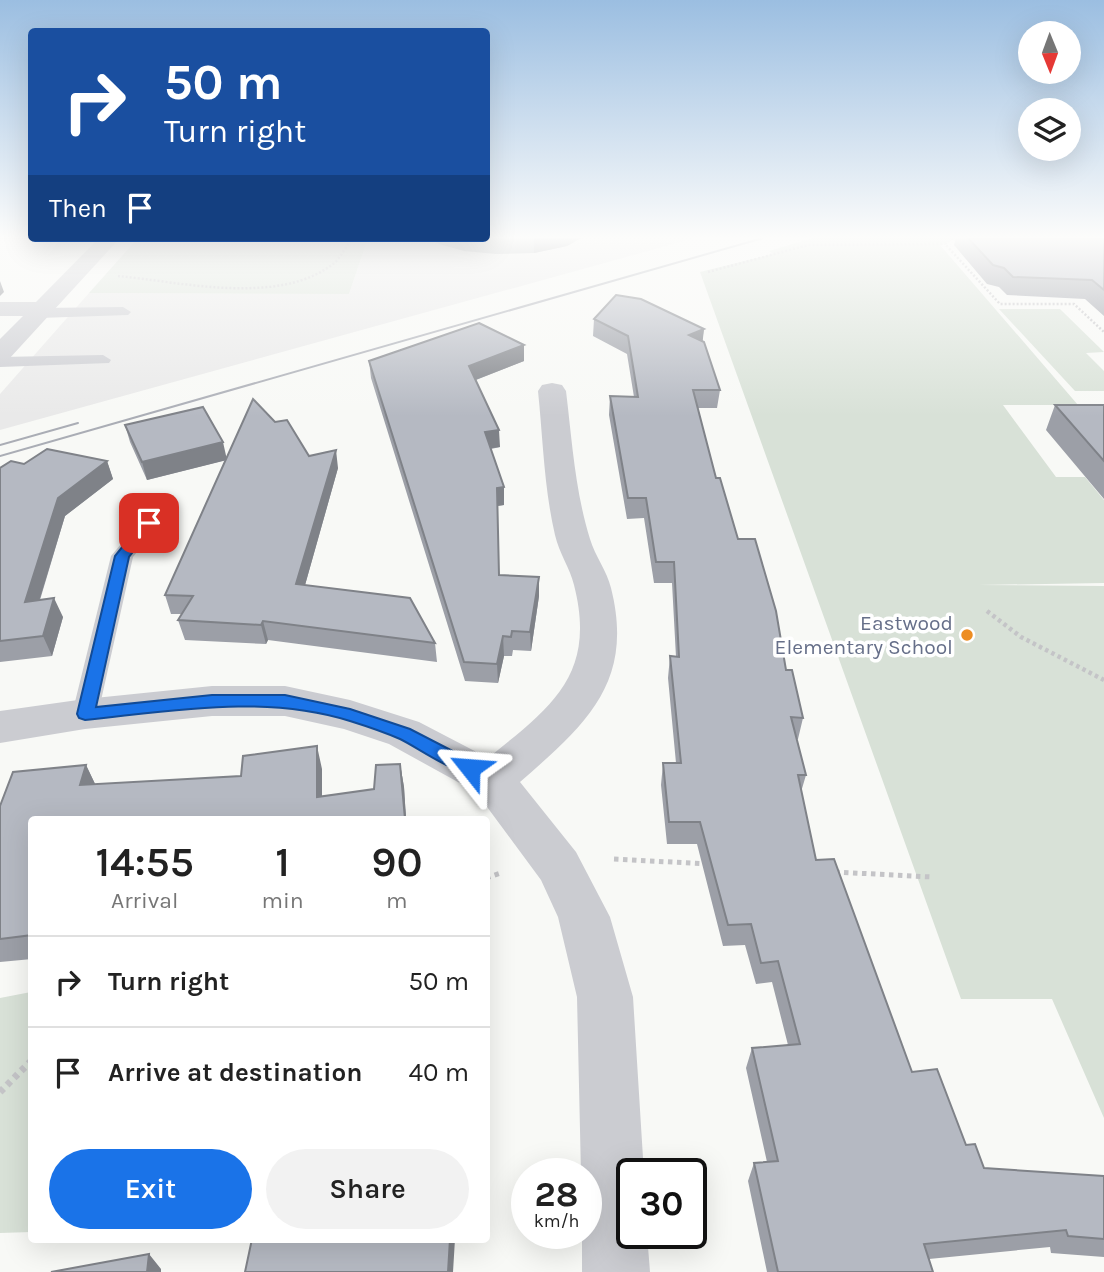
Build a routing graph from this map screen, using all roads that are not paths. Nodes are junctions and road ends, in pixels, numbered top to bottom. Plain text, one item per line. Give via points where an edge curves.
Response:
1 (54, 297) edge
2 (0, 309) edge
3 (41, 311) junction
4 (123, 312) dead end
5 (0, 354) edge
6 (103, 360) dead end
7 (0, 362) edge
8 (552, 391) dead end
9 (149, 523) dead end
10 (85, 714) junction
11 (0, 727) edge
12 (492, 780) junction
13 (616, 1272) edge

1 - 3 street
2 - 3 street
3 - 4 lane
3 - 5 street
6 - 7 lane
8 - 12 street via 566,503 574,541 593,588 600,634 593,676 571,712
9 - 10 lane via 122,556
10 - 11 street
10 - 12 street via 212,701 285,701 404,733
12 - 13 street via 559,867 584,917 606,997

